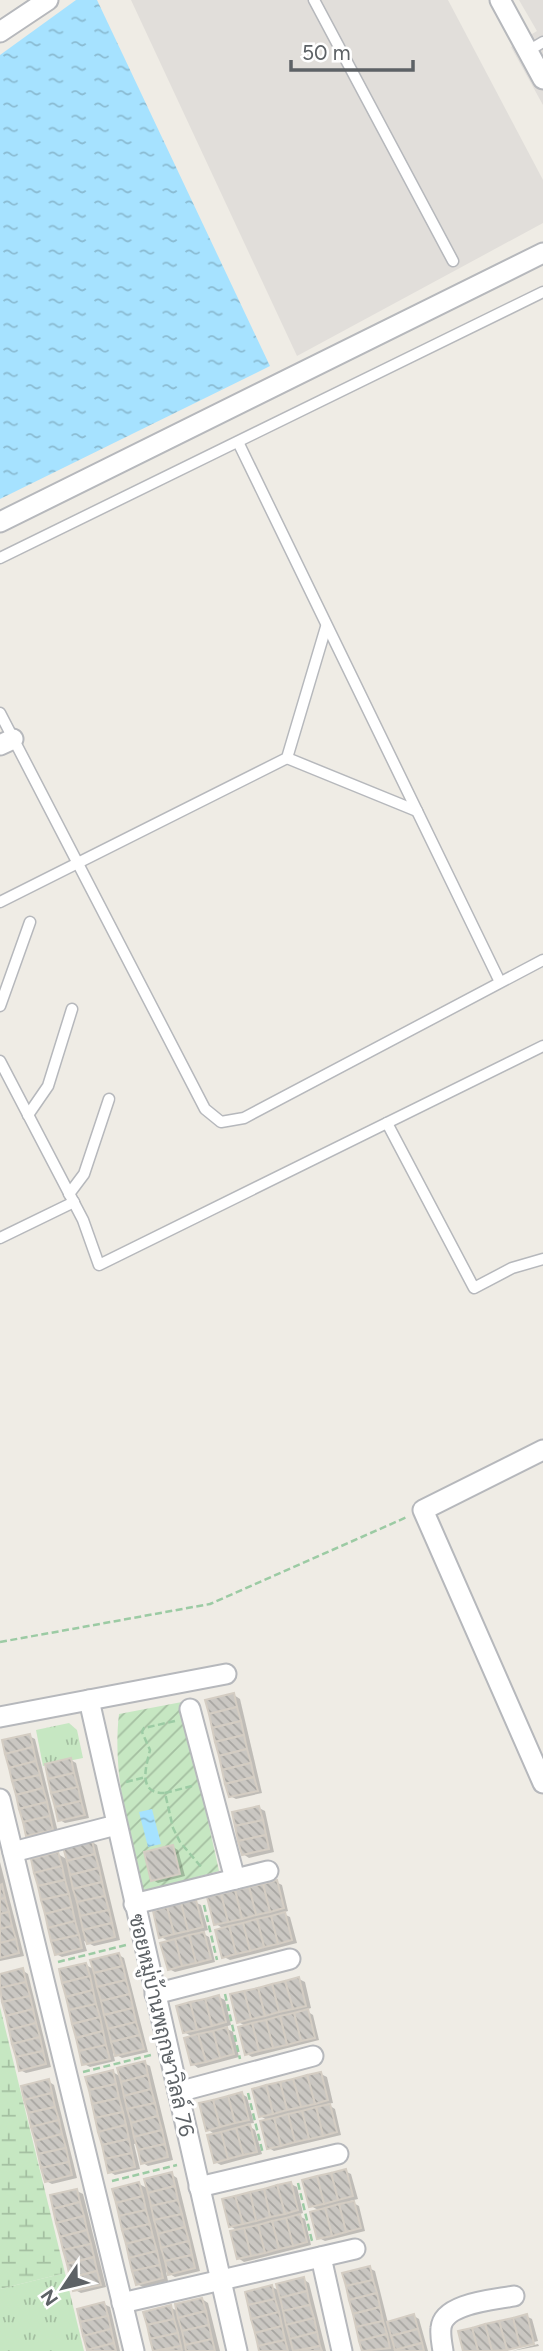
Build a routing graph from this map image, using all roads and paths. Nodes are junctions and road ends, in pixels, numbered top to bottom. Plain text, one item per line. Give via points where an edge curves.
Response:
1 (48, 0) edge
2 (314, 0) edge
3 (500, 0) edge
4 (0, 32) edge
5 (536, 46) edge
6 (543, 79) edge
7 (543, 253) edge
8 (453, 261) dead end
9 (543, 292) edge
10 (238, 442) junction
11 (0, 522) edge
12 (0, 558) edge
13 (326, 627) junction
14 (0, 713) edge
15 (6, 742) edge
16 (287, 758) junction
17 (417, 811) junction
18 (77, 864) junction
19 (0, 902) edge
20 (30, 922) dead end
21 (543, 960) edge
22 (500, 982) junction
23 (0, 1006) edge
24 (72, 1009) dead end
25 (543, 1046) edge
26 (0, 1061) edge
27 (109, 1099) dead end
28 (28, 1115) junction
29 (387, 1123) junction
30 (71, 1198) junction
31 (0, 1238) edge
32 (543, 1259) edge
33 (543, 1450) edge
34 (423, 1510) junction
35 (0, 1642) edge
36 (226, 1674) dead end
37 (89, 1700) junction
38 (191, 1713) joint
39 (0, 1717) edge
40 (209, 1782) junction
41 (543, 1783) edge
42 (165, 1793) junction
43 (0, 1800) edge
44 (117, 1825) junction
45 (13, 1852) junction
46 (268, 1871) dead end
47 (234, 1879) junction
48 (207, 1886) junction
49 (135, 1904) junction
50 (143, 1941) junction
51 (290, 1959) dead end
52 (40, 1966) junction
53 (221, 1977) junction
54 (155, 1994) junction
55 (168, 2051) junction
56 (313, 2056) dead end
57 (244, 2074) junction
58 (67, 2076) junction
59 (177, 2092) junction
60 (338, 2154) dead end
61 (193, 2161) junction
62 (294, 2164) junction
63 (267, 2171) junction
64 (94, 2186) junction
65 (199, 2187) junction
66 (355, 2249) dead end
67 (318, 2257) junction
68 (220, 2280) junction
69 (514, 2296) dead end
70 (122, 2303) junction
71 (134, 2351) edge
72 (237, 2351) edge
73 (342, 2351) edge
74 (443, 2351) edge

1 - 4 street
2 - 8 lane
3 - 5 street
5 - 6 street
7 - 11 street
9 - 10 lane
10 - 12 lane
10 - 13 lane
13 - 16 lane
13 - 17 lane
14 - 15 lane
15 - 18 lane
16 - 17 lane
16 - 18 lane
17 - 22 lane
18 - 19 lane
18 - 22 lane via 205,1109 221,1122 244,1118
20 - 23 lane
21 - 22 lane
24 - 28 lane via 48,1086
25 - 29 lane
26 - 28 lane
27 - 30 lane via 84,1174
28 - 30 lane
29 - 30 lane via 99,1265
29 - 32 lane via 474,1288 512,1268
30 - 31 lane
33 - 34 street
34 - 35 path via 209,1604
34 - 41 street
36 - 37 street
37 - 39 street
37 - 44 street, ซอยหมู่บ้านพฤกษาวิลล์ 76
38 - 40 street
38 - 42 path via 142,1732 150,1750 143,1764 149,1789
40 - 42 path
40 - 47 street
42 - 48 path via 173,1828
43 - 45 street
44 - 45 street
44 - 49 street, ซอยหมู่บ้านพฤกษาวิลล์ 76
45 - 52 street
46 - 47 street
47 - 48 street
48 - 49 street
48 - 53 path
49 - 50 street, ซอยหมู่บ้านพฤกษาวิลล์ 76
50 - 52 path
50 - 54 street, ซอยหมู่บ้านพฤกษาวิลล์ 76
51 - 53 street
52 - 58 street
53 - 54 street
53 - 57 path
54 - 55 street, ซอยหมู่บ้านพฤกษาวิลล์ 76
55 - 58 path
55 - 59 street, ซอยหมู่บ้านพฤกษาวิลล์ 76
56 - 57 street
57 - 59 street
57 - 63 path
58 - 64 street
59 - 61 street, ซอยหมู่บ้านพฤกษาวิลล์ 76
60 - 62 street
61 - 64 path
61 - 65 street, ซอยหมู่บ้านพฤกษาวิลล์ 76
62 - 63 street
62 - 67 path
63 - 65 street
64 - 70 street
65 - 68 street, ซอยหมู่บ้านพฤกษาวิลล์ 76
66 - 67 street
67 - 68 street
67 - 73 street
68 - 70 street
68 - 72 street, ซอยหมู่บ้านพฤกษาวิลล์ 76
69 - 74 street via 447,2315 440,2326
70 - 71 street

